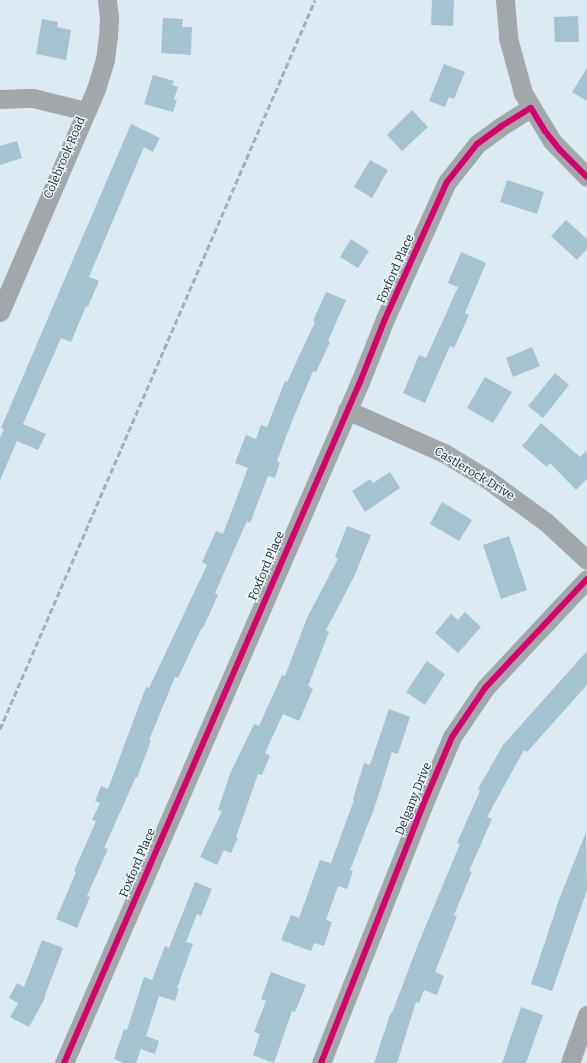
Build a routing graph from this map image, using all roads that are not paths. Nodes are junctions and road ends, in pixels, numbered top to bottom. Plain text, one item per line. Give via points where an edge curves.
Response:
1 (107, 0) edge
2 (505, 0) edge
3 (0, 99) edge
4 (531, 108) junction
5 (86, 111) junction
6 (587, 177) edge
7 (0, 312) edge
8 (347, 410) junction
9 (587, 560) edge
10 (587, 579) edge
11 (587, 1015) edge
12 (64, 1063) edge
13 (321, 1063) edge
14 (570, 1063) edge

1 - 5 street, Colebrook Road via 109,17 105,60
2 - 4 street via 512,56 523,93
3 - 5 street via 33,98
4 - 6 street via 560,150
4 - 8 street, Foxford Place via 477,144 447,182
5 - 7 street, Colebrook Road
8 - 9 street, Castlerock Drive via 444,453 487,479 546,522
8 - 12 street, Foxford Place
10 - 13 street, Delgany Drive via 485,688 452,737
11 - 14 street

